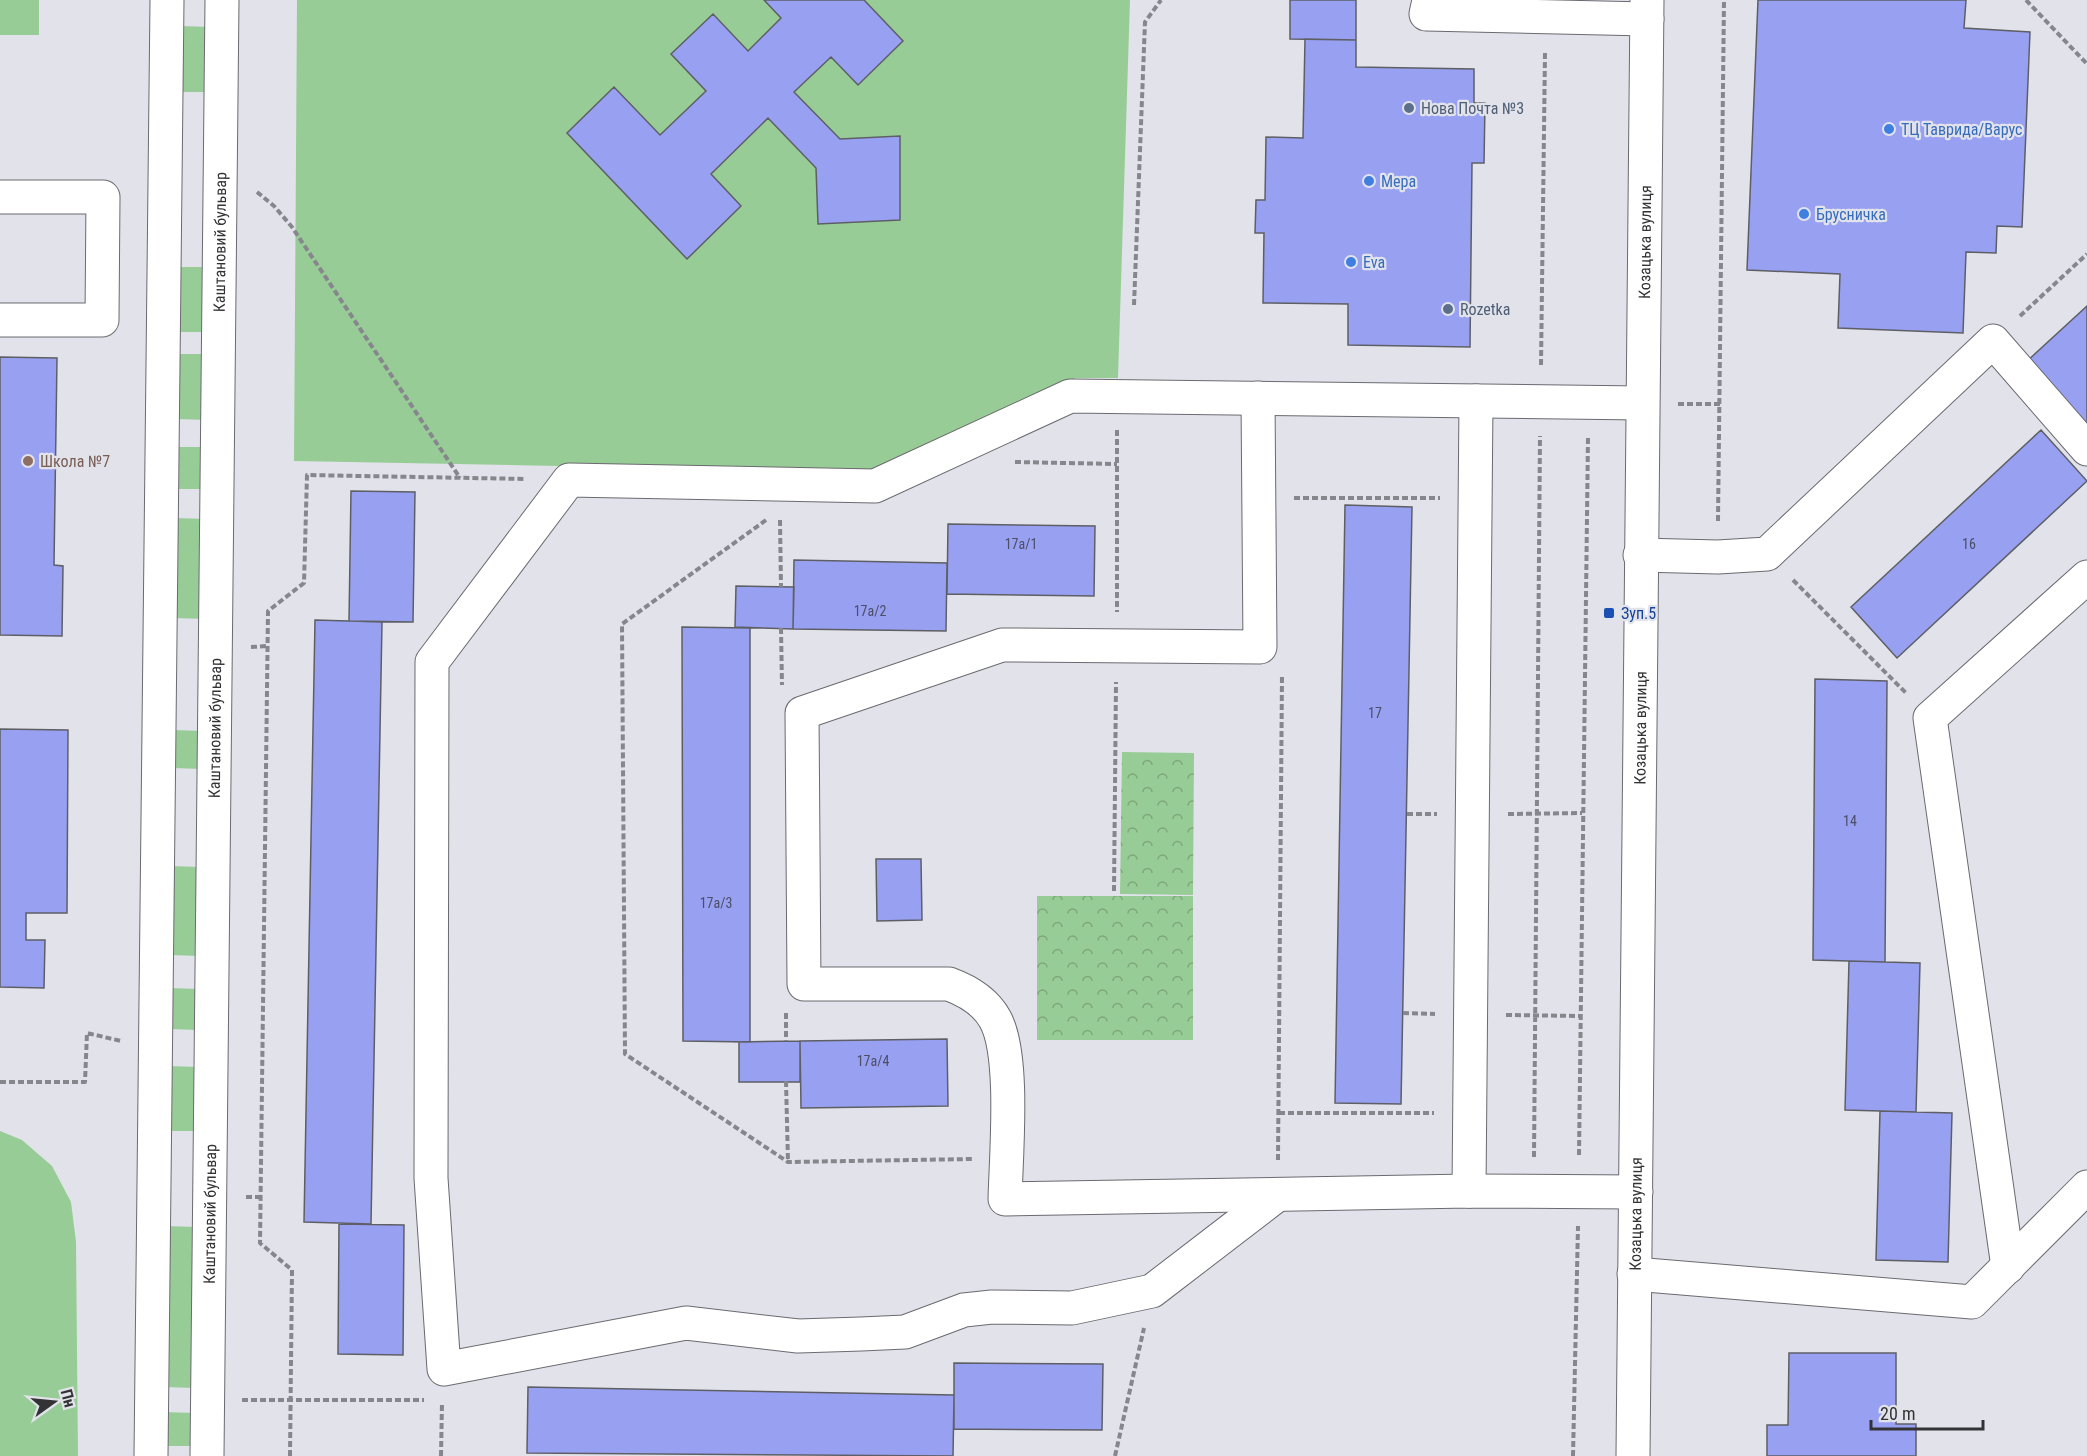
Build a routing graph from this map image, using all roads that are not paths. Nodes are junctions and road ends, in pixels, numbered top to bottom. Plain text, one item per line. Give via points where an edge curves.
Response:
1 (167, 0) edge
2 (222, 0) edge
3 (1429, 0) edge
4 (1647, 9) edge
5 (0, 197) edge
6 (0, 320) edge
7 (1258, 398) junction
8 (1476, 401) junction
9 (1641, 403) junction
10 (2087, 449) edge
11 (1640, 555) junction
12 (2087, 577) edge
13 (2087, 1187) edge
14 (1469, 1191) junction
15 (1636, 1192) junction
16 (1277, 1194) junction
17 (2008, 1267) junction
18 (1634, 1274) junction
19 (151, 1456) edge
20 (207, 1456) edge
21 (1633, 1456) edge

1 - 19 street
2 - 20 street, Каштановий бульвар
3 - 4 street via 1426,14 1545,16
4 - 9 street, Козацька вулиця
5 - 6 street via 103,197 102,320
7 - 8 street
7 - 16 street via 1260,647 1002,645 802,713 804,984 949,984 967,991 985,1005 996,1020 1006,1058 1005,1198
7 - 16 street via 1070,396 875,486 569,480 432,662 431,1178 444,1370 686,1323 798,1336 905,1332 964,1310 1072,1308 1152,1291
8 - 9 street
8 - 14 street
9 - 11 street, Козацька вулиця
10 - 11 street via 1993,341 1767,554
11 - 15 street, Козацька вулиця
12 - 17 street via 1930,718
13 - 17 street
14 - 15 street
14 - 16 street
15 - 18 street, Козацька вулиця
17 - 18 street via 1972,1302
18 - 21 street, Козацька вулиця

